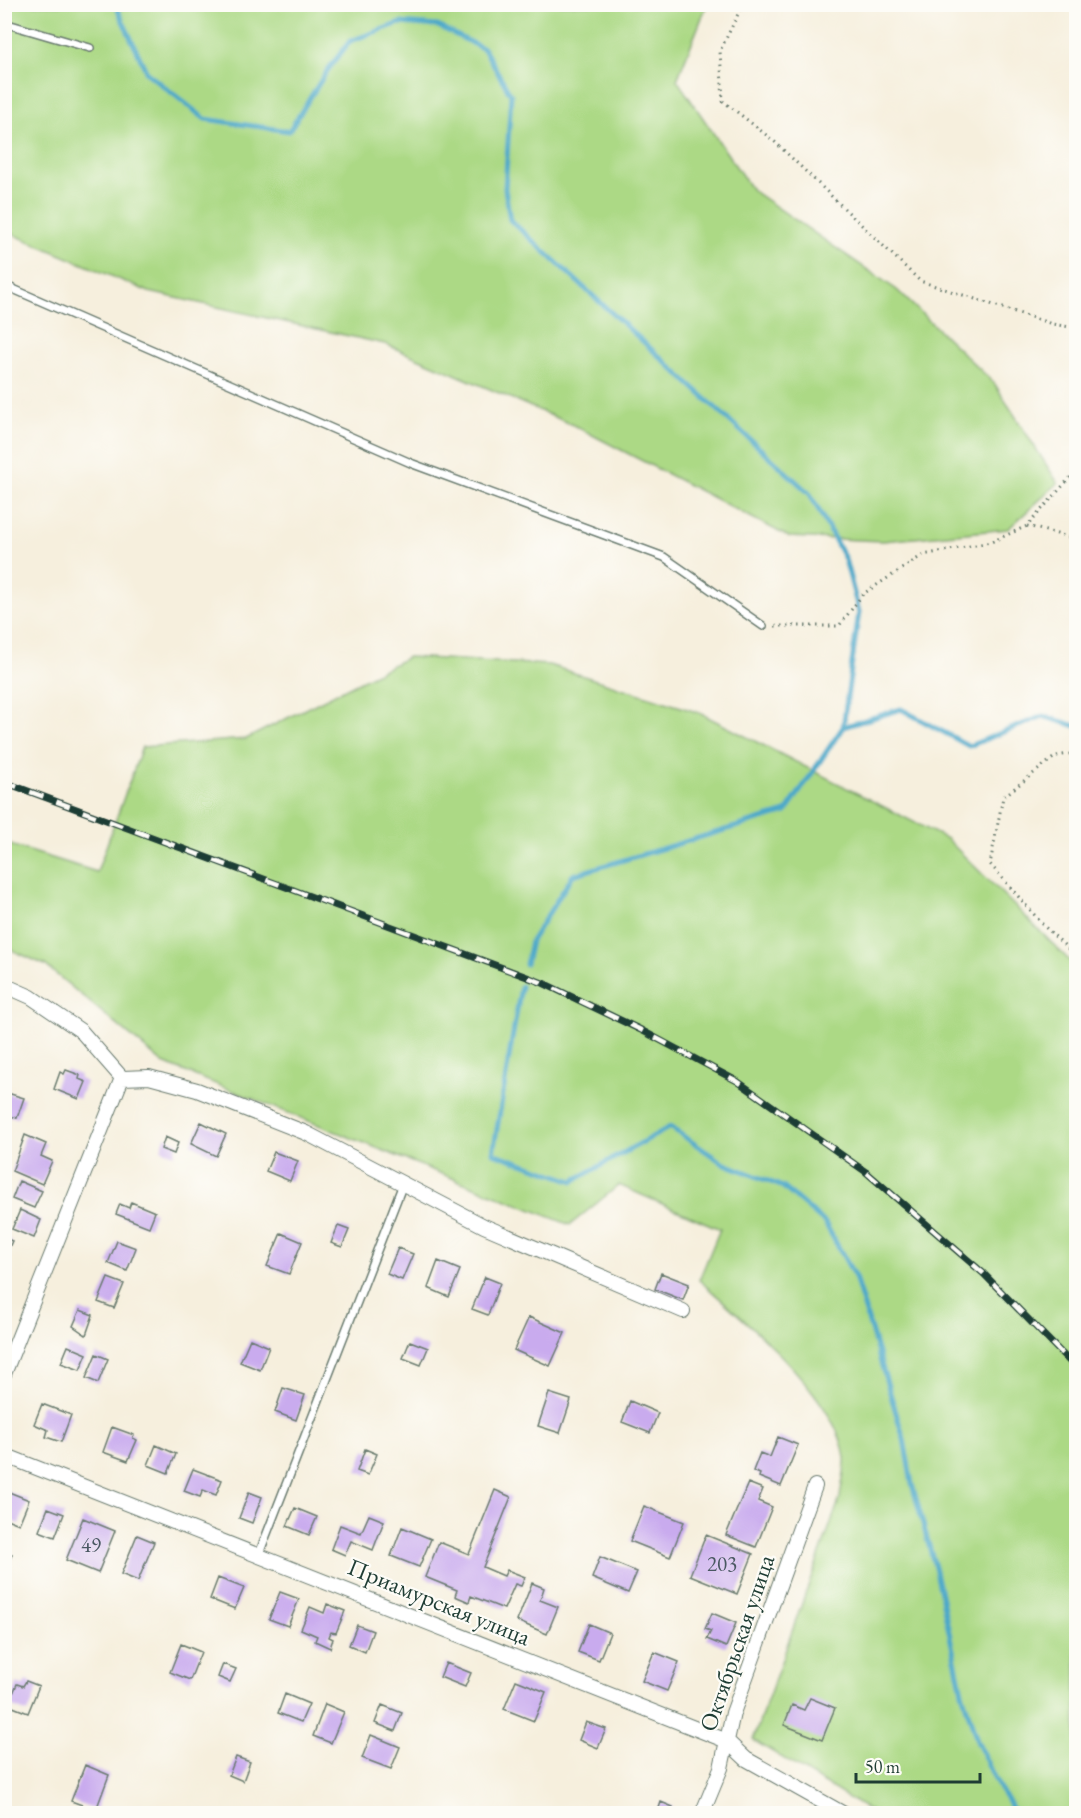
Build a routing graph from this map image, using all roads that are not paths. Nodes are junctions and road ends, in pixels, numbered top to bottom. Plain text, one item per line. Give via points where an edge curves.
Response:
1 (4, 23) edge
2 (90, 48) dead end
3 (4, 285) edge
4 (763, 626) road end
5 (4, 985) edge
6 (122, 1078) junction
7 (404, 1181) junction
8 (683, 1311) dead end
9 (4, 1374) edge
10 (4, 1455) edge
11 (815, 1486) dead end
12 (259, 1554) junction
13 (727, 1741) junction
14 (702, 1814) edge
15 (844, 1814) edge

1 - 2 lane
3 - 4 lane via 413,464 664,557
5 - 6 street via 31,997 81,1031
6 - 7 street via 149,1077 197,1090 306,1133
6 - 9 street
7 - 8 street via 484,1226
7 - 12 lane
10 - 12 street, Приамурская улица
11 - 13 street, Октябрьская улица via 733,1713
12 - 13 street, Приамурская улица
13 - 14 street, Октябрьская улица via 721,1768
13 - 15 street, Приамурская улица via 746,1760

